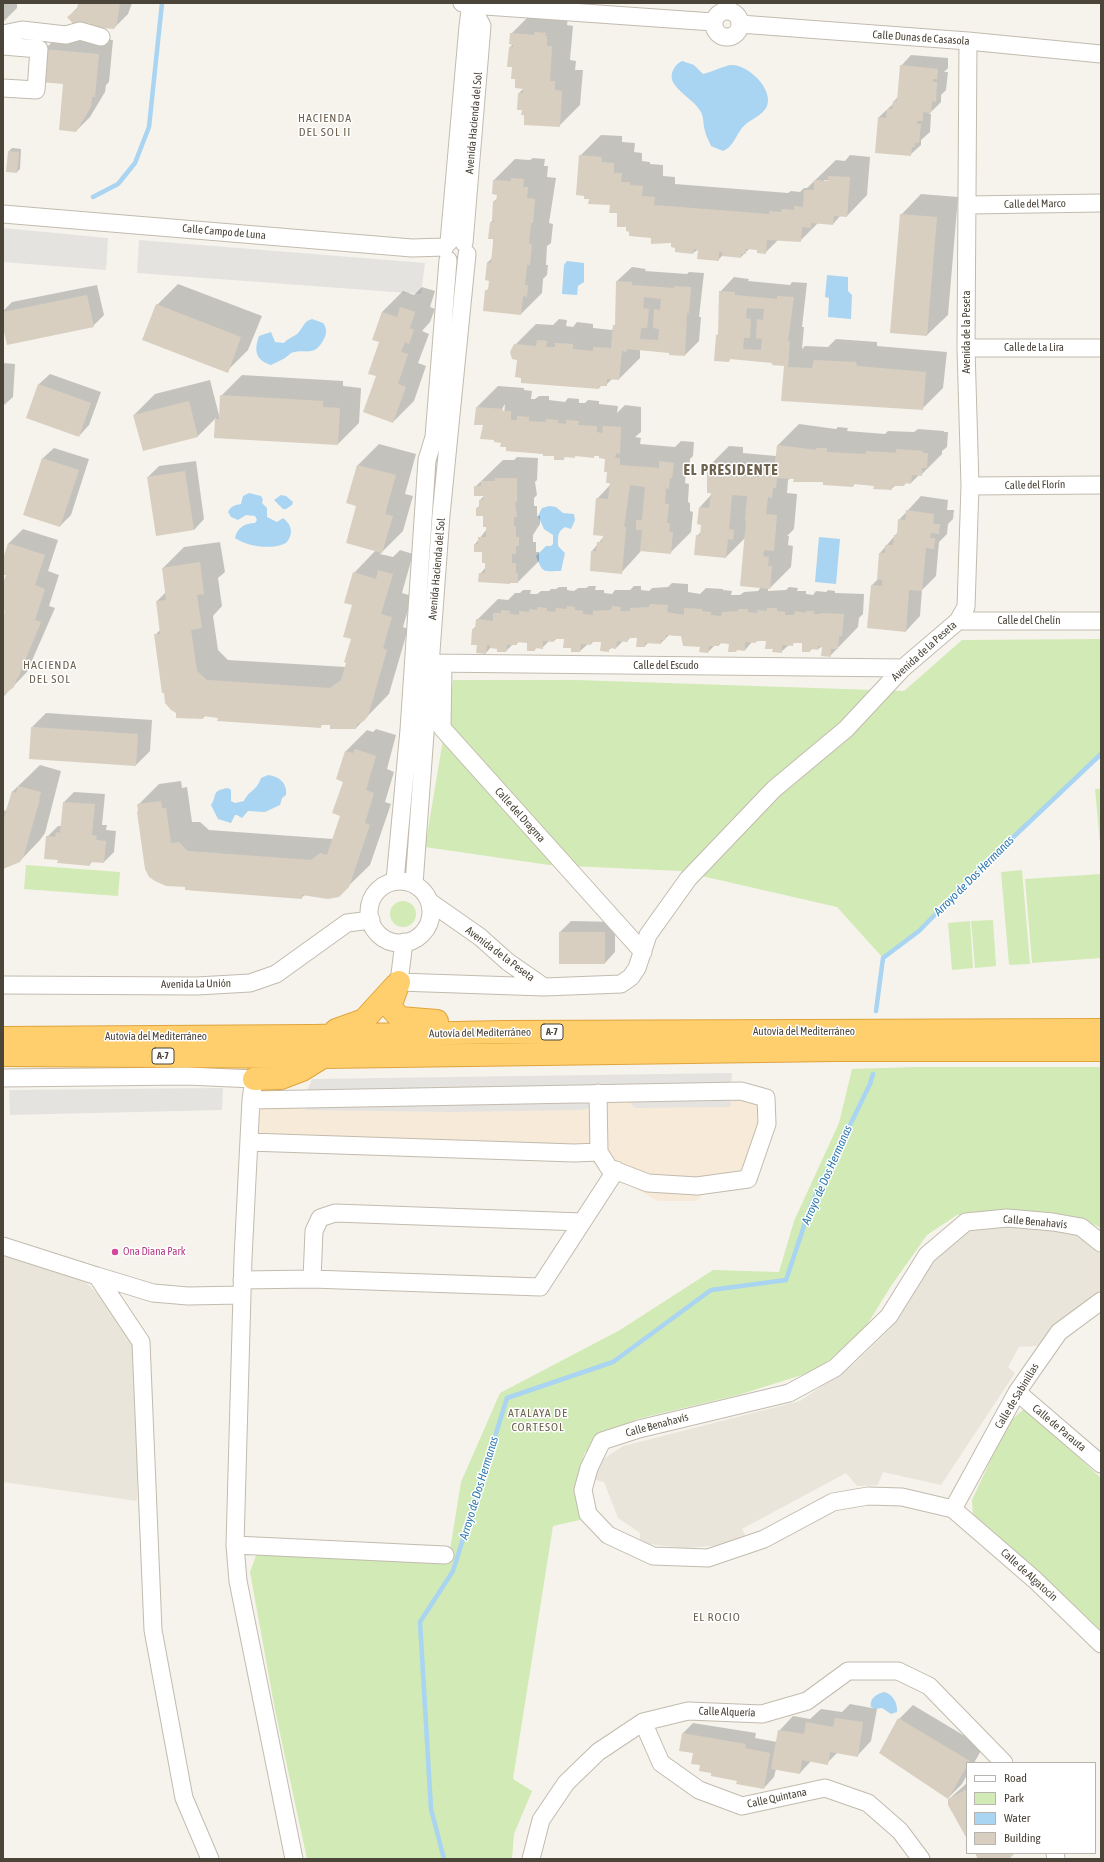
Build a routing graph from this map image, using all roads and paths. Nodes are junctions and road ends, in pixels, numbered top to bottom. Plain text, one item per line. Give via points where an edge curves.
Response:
1 (468, 4) edge
2 (3, 34) edge
3 (101, 37) dead end
4 (22, 39) junction
5 (968, 41) junction
6 (3, 46) edge
7 (1101, 54) edge
8 (3, 88) edge
9 (1101, 203) edge
10 (968, 205) junction
11 (3, 214) edge
12 (455, 250) junction
13 (966, 348) junction
14 (1101, 348) edge
15 (1101, 485) edge
16 (970, 486) junction
17 (958, 621) junction
18 (1101, 621) edge
19 (436, 663) junction
20 (903, 668) junction
21 (395, 881) junction
22 (414, 884) junction
23 (430, 902) junction
24 (371, 920) junction
25 (404, 942) junction
26 (643, 952) junction
27 (399, 982) junction
28 (3, 985) edge
29 (544, 987) junction
30 (1101, 1030) edge
31 (502, 1032) junction
32 (313, 1036) junction
33 (3, 1038) edge
34 (1101, 1050) edge
35 (3, 1055) edge
36 (323, 1057) junction
37 (3, 1078) edge
38 (254, 1078) junction
39 (598, 1093) junction
40 (251, 1100) junction
41 (249, 1142) junction
42 (599, 1152) junction
43 (616, 1170) junction
44 (582, 1222) junction
45 (1101, 1243) edge
46 (3, 1246) edge
47 (97, 1276) junction
48 (312, 1279) junction
49 (242, 1287) junction
50 (1101, 1300) edge
51 (1017, 1392) junction
52 (1101, 1464) edge
53 (953, 1509) junction
54 (235, 1544) junction
55 (445, 1555) dead end
56 (1101, 1644) edge
57 (643, 1722) junction
58 (1003, 1762) edge
59 (210, 1859) edge
60 (294, 1859) edge
61 (531, 1859) edge
62 (921, 1859) edge

1 - 5 street, Calle Dunas de Casasola via 714,22 716,16 728,10 739,18 740,24
1 - 12 street, Avenida Hacienda del Sol via 482,26
2 - 4 street
3 - 4 street via 80,31 66,35
4 - 6 street
4 - 8 street via 39,49 36,90
5 - 7 street, Calle Dunas de Casasola
5 - 10 street, Avenida de la Peseta
9 - 10 street, Calle del Marco
10 - 13 street, Avenida de la Peseta
11 - 12 street, Calle Campo de Luna
12 - 19 street, Avenida Hacienda del Sol
12 - 21 street, Avenida Hacienda del Sol via 434,437 427,460 409,730
13 - 14 street, Calle de La Lira
13 - 16 street, Avenida de la Peseta
15 - 16 street, Calle del Florín
16 - 17 street, Avenida de la Peseta via 966,607
17 - 18 street, Calle del Chelín
17 - 20 street, Avenida de la Peseta
19 - 20 street, Calle del Escudo
19 - 22 street, Avenida Hacienda del Sol
19 - 26 street, Calle del Dragma via 442,728
20 - 26 street, Avenida de la Peseta via 846,729 774,789 688,879 648,935
21 - 22 street
21 - 24 street via 374,895 371,903
22 - 23 street
23 - 25 street via 431,911 426,928 413,940
23 - 29 street, Avenida de la Peseta
24 - 25 street via 380,935 395,942
24 - 28 street, Avenida La Unión via 347,923 276,974 250,983 197,986
25 - 27 street
26 - 29 street, Avenida de la Peseta via 631,977 621,984
27 - 29 street
27 - 31 highway via 390,1007 400,1018 445,1021
27 - 32 highway via 364,1020 340,1030
30 - 31 highway, Autovía del Mediterráneo / A-7
31 - 32 highway, Autovía del Mediterráneo / A-7
32 - 33 highway, Autovía del Mediterráneo / A-7
34 - 36 highway, Autovía del Mediterráneo / A-7 via 835,1050
35 - 36 highway, Autovía del Mediterráneo / A-7
36 - 38 highway via 302,1070 281,1078
37 - 38 street
38 - 40 street
39 - 40 street
39 - 42 street
39 - 43 street via 741,1091 766,1098 767,1124 748,1179 698,1186 648,1183
40 - 41 street
41 - 42 street
41 - 49 street
42 - 43 street via 609,1168
43 - 44 street
44 - 48 street via 540,1288
44 - 48 street via 335,1213 320,1218 314,1231
45 - 53 street, Calle Benahavís via 1081,1227 1053,1222 1007,1218 966,1222 927,1255 889,1316 835,1368 788,1393 602,1440 589,1468 583,1490 588,1514 608,1535 653,1556 708,1558 764,1538 833,1502 861,1497 902,1497
46 - 47 street
47 - 49 street via 153,1293 188,1296
47 - 59 street via 141,1342 153,1630 184,1798
48 - 49 street
49 - 54 street
50 - 51 street, Calle de Sabinillas via 1059,1332
51 - 52 street, Calle de Parauta
51 - 53 street, Calle de Sabinillas
53 - 56 street, Calle de Algatocín via 1036,1580
54 - 55 street
54 - 60 street via 238,1580
57 - 58 street, Calle Alquería via 688,1711 762,1714 807,1701 848,1671 898,1671 930,1686
57 - 61 street, Calle Alquería via 598,1752 566,1783 541,1820
57 - 62 street, Calle Quintana via 661,1763 699,1790 742,1806 825,1788 868,1803 900,1831

